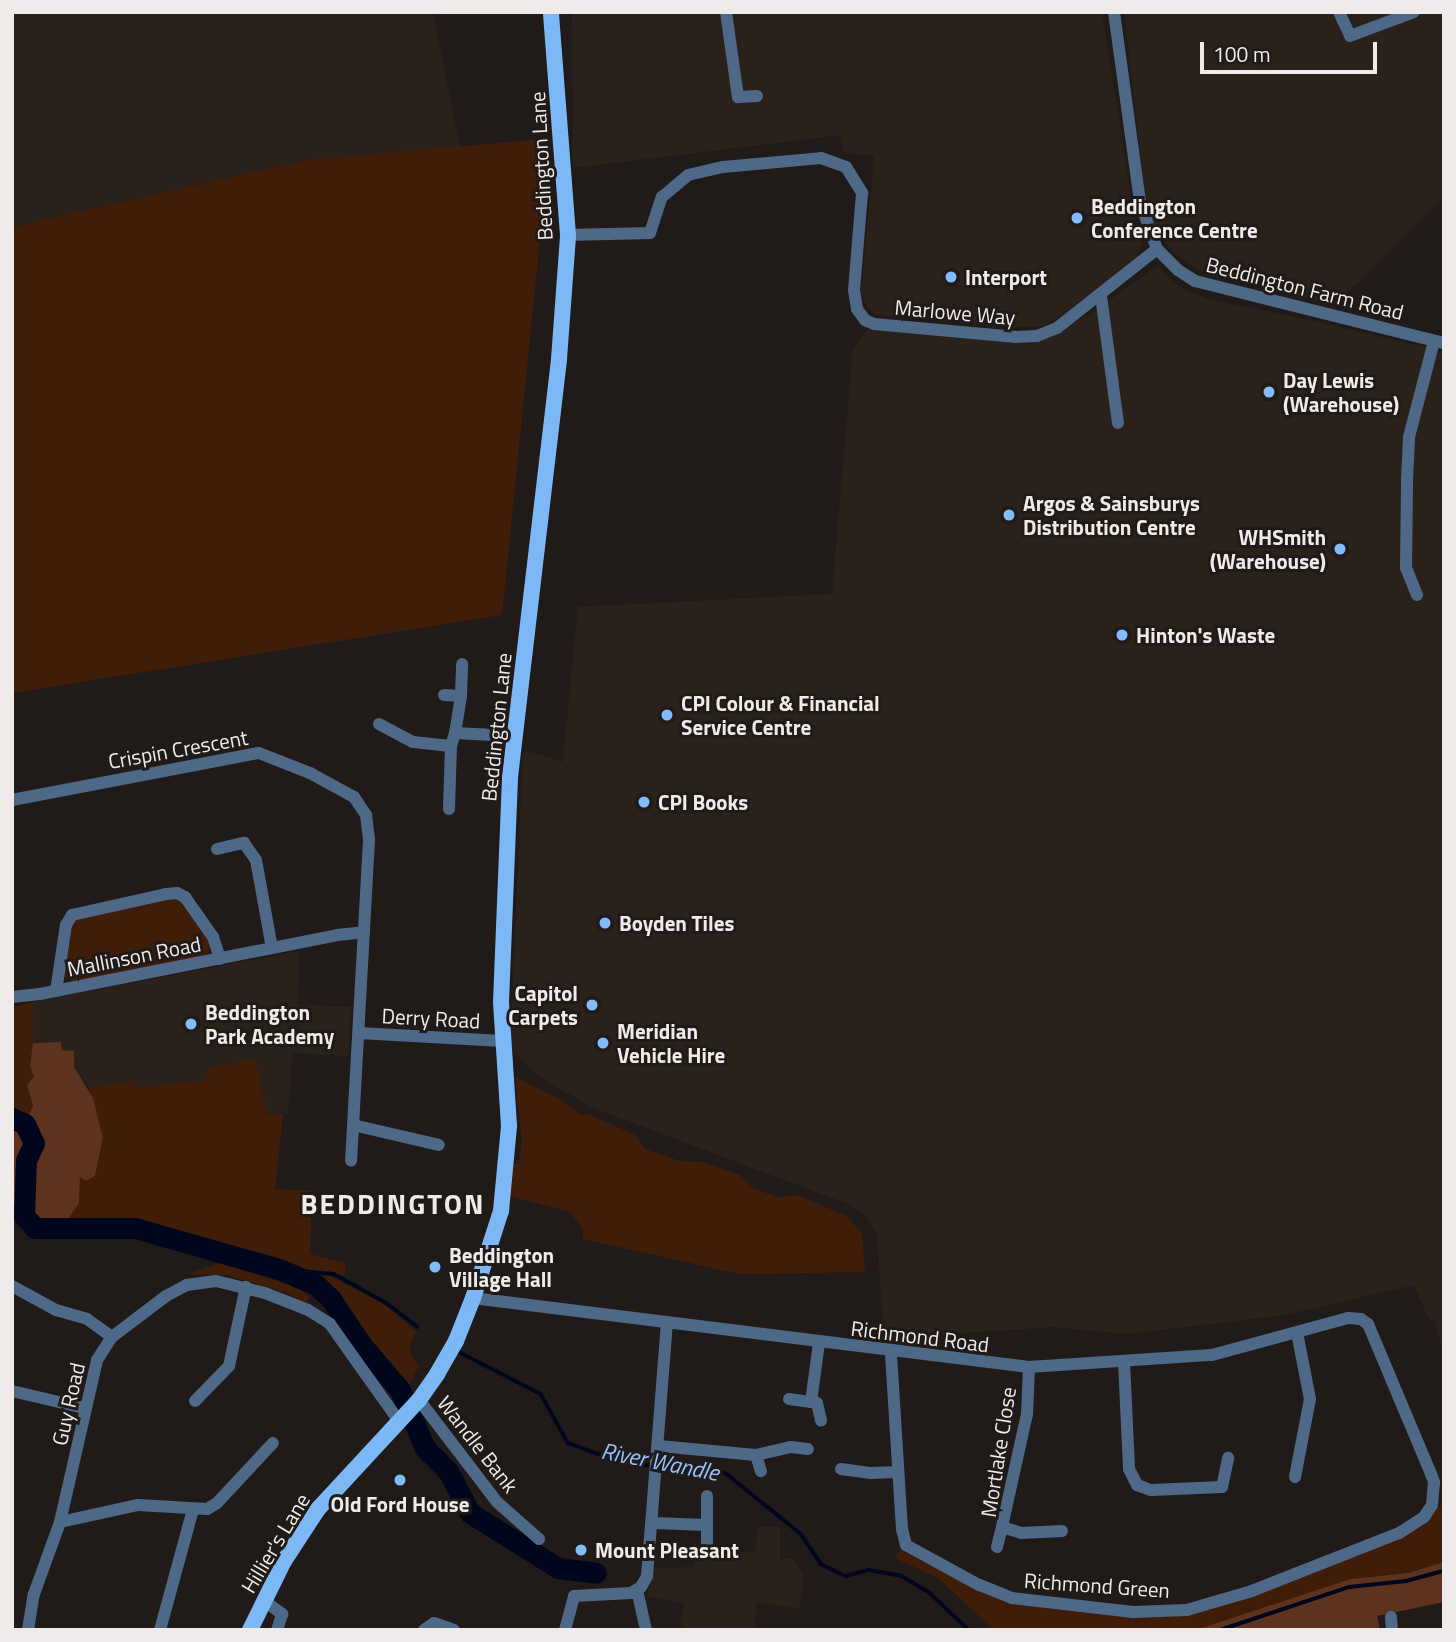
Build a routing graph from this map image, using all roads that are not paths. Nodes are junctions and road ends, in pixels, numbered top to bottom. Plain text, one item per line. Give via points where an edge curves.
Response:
1 (551, 12) edge
2 (726, 12) edge
3 (1114, 12) edge
4 (1339, 12) edge
5 (1414, 12) edge
6 (757, 96) dead end
7 (568, 235) junction
8 (1157, 249) junction
9 (1101, 296) junction
10 (1439, 342) edge
11 (1118, 423) dead end
12 (1417, 595) dead end
13 (463, 664) dead end
14 (444, 695) dead end
15 (461, 696) junction
16 (379, 724) dead end
17 (455, 733) junction
18 (513, 736) junction
19 (451, 746) junction
20 (12, 800) edge
21 (449, 810) dead end
22 (217, 849) dead end
23 (364, 932) junction
24 (272, 948) junction
25 (220, 959) junction
26 (56, 991) junction
27 (12, 997) edge
28 (359, 1033) junction
29 (502, 1041) junction
30 (353, 1125) junction
31 (439, 1145) dead end
32 (351, 1160) dead end
33 (12, 1286) edge
34 (246, 1287) junction
35 (473, 1298) junction
36 (1361, 1319) joint
37 (667, 1323) junction
38 (1297, 1333) junction
39 (112, 1337) junction
40 (818, 1343) junction
41 (891, 1352) junction
42 (1124, 1362) junction
43 (1028, 1367) junction
44 (12, 1391) edge
45 (789, 1399) dead end
46 (419, 1400) junction
47 (195, 1401) dead end
48 (811, 1402) junction
49 (84, 1408) junction
50 (399, 1421) junction
51 (821, 1421) dead end
52 (273, 1443) dead end
53 (808, 1449) dead end
54 (659, 1450) junction
55 (756, 1455) junction
56 (1228, 1458) dead end
57 (841, 1469) dead end
58 (761, 1471) dead end
59 (898, 1472) junction
60 (1295, 1477) dead end
61 (707, 1496) dead end
62 (193, 1508) junction
63 (60, 1522) junction
64 (653, 1523) junction
65 (707, 1525) junction
66 (1002, 1527) junction
67 (1062, 1531) dead end
68 (539, 1539) dead end
69 (707, 1546) dead end
70 (997, 1547) dead end
71 (637, 1590) junction
72 (263, 1600) junction
73 (28, 1630) edge
74 (160, 1630) edge
75 (250, 1630) edge
76 (277, 1630) edge
77 (425, 1630) edge
78 (454, 1630) edge
79 (565, 1630) edge
80 (646, 1630) edge

1 - 7 main road, Beddington Lane
2 - 6 street via 738,97
3 - 8 street, Beddington Farm Road via 1140,202
4 - 5 street via 1350,36
7 - 9 street, Marlowe Way via 650,233 662,197 688,174 821,158 846,167 862,193 854,300 865,320 1037,336 1057,328
7 - 18 main road, Beddington Lane via 558,371
8 - 9 street, Marlowe Way
8 - 10 street, Beddington Farm Road via 1195,281
9 - 11 street
10 - 12 street via 1409,437 1406,568
13 - 15 street
14 - 15 street
15 - 17 street
16 - 19 street via 413,742
17 - 18 street
17 - 19 street
18 - 29 main road, Beddington Lane
19 - 21 street
20 - 23 street, Crispin Crescent via 237,756 260,753 276,757 333,784 362,806 369,840
22 - 24 street via 244,843 257,860
23 - 24 street, Mallinson Road
23 - 28 street, Crispin Crescent
24 - 25 street, Mallinson Road
25 - 26 street, Mallinson Road
25 - 26 street, Mallinson Road via 213,937 185,897 166,894 72,915 66,925
26 - 27 street, Mallinson Road
28 - 29 street, Derry Road
28 - 30 street, Crispin Crescent
29 - 35 main road, Beddington Lane via 509,1126 504,1193
30 - 31 street
30 - 32 street, Crispin Crescent
33 - 39 street via 56,1310 87,1319
34 - 39 street, Guy Road via 216,1281 187,1285
34 - 47 street via 229,1366
34 - 50 street, Guy Road via 295,1303 331,1324
35 - 37 street, Richmond Road
35 - 46 main road, Beddington Lane via 456,1341
36 - 38 street, Richmond Road via 1348,1318
36 - 59 street, Richmond Green via 1368,1324 1431,1474 1432,1505 1424,1517 1399,1533 1234,1597 1187,1610 1153,1612 1030,1602 994,1592 908,1548
37 - 40 street, Richmond Road
37 - 54 street
38 - 42 street, Richmond Road via 1212,1355
38 - 60 street via 1310,1399
39 - 49 street, Guy Road via 97,1360
40 - 41 street, Richmond Road
40 - 48 street
41 - 43 street, Richmond Road
41 - 59 street, Richmond Green
42 - 43 street, Richmond Road
42 - 56 street via 1129,1469 1137,1485 1150,1490 1222,1487
43 - 66 street, Mortlake Close via 1027,1414
44 - 49 street
45 - 48 street
46 - 50 main road, Beddington Lane
46 - 68 street, Wandle Bank via 497,1502
48 - 51 street via 820,1407
49 - 63 street, Guy Road
50 - 72 main road, Hillier's Lane via 318,1509
52 - 62 street via 213,1507
53 - 55 street via 791,1447
54 - 55 street
54 - 64 street
55 - 58 street
57 - 59 street
61 - 65 street
62 - 63 street via 138,1505
62 - 74 street
63 - 73 street, Guy Road via 34,1594
64 - 65 street
64 - 71 street via 647,1576
65 - 69 street
66 - 67 street, Mortlake Close via 1022,1533
66 - 70 street
71 - 79 street via 576,1594
71 - 80 street
72 - 75 main road, Hillier's Lane
72 - 76 street via 282,1614
77 - 78 street via 435,1623

